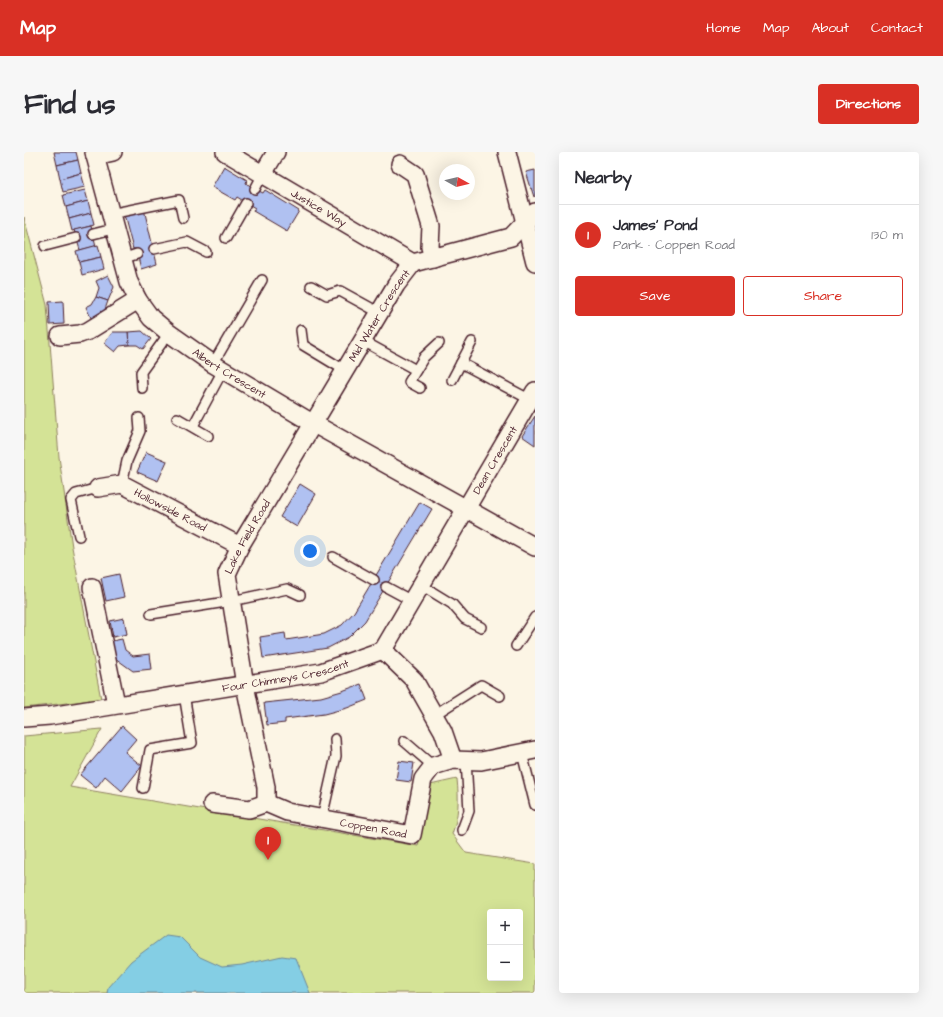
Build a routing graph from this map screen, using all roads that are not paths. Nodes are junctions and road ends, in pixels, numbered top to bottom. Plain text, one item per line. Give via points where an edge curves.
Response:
1 (113, 152) edge
2 (224, 152) edge
3 (276, 152) edge
4 (507, 152) edge
5 (94, 154) edge
6 (400, 164) dead end
7 (263, 174) junction
8 (255, 189) dead end
9 (246, 203) dead end
10 (530, 217) edge
11 (183, 218) dead end
12 (112, 222) junction
13 (93, 234) dead end
14 (76, 238) dead end
15 (226, 238) dead end
16 (44, 246) dead end
17 (154, 250) dead end
18 (206, 252) dead end
19 (433, 258) junction
20 (535, 262) edge
21 (413, 263) junction
22 (262, 280) dead end
23 (311, 286) dead end
24 (138, 300) junction
25 (380, 313) junction
26 (301, 330) dead end
27 (169, 333) junction
28 (60, 336) dead end
29 (363, 341) junction
30 (472, 342) dead end
31 (439, 343) dead end
32 (461, 362) junction
33 (218, 367) junction
34 (416, 370) junction
35 (346, 371) junction
36 (452, 380) dead end
37 (142, 388) dead end
38 (420, 388) dead end
39 (532, 395) edge
40 (139, 418) dead end
41 (177, 418) dead end
42 (314, 424) junction
43 (193, 426) junction
44 (208, 436) dead end
45 (122, 484) junction
46 (98, 488) joint
47 (466, 509) junction
48 (79, 536) dead end
49 (240, 546) junction
50 (535, 547) edge
51 (333, 557) dead end
52 (374, 580) dead end
53 (421, 586) junction
54 (92, 587) dead end
55 (386, 587) dead end
56 (300, 595) dead end
57 (232, 601) junction
58 (412, 601) junction
59 (151, 614) dead end
60 (535, 617) edge
61 (481, 628) dead end
62 (516, 646) dead end
63 (383, 650) junction
64 (245, 685) junction
65 (184, 694) junction
66 (500, 696) dead end
67 (116, 704) junction
68 (434, 715) junction
69 (24, 718) edge
70 (335, 739) dead end
71 (404, 741) dead end
72 (528, 752) edge
73 (460, 760) junction
74 (433, 766) junction
75 (143, 788) dead end
76 (266, 803) junction
77 (212, 804) dead end
78 (535, 806) edge
79 (322, 818) junction
80 (462, 830) dead end

1 - 5 street
2 - 7 street, Justice Way
3 - 7 street
4 - 10 street
5 - 12 street, Albert Crescent
6 - 19 street via 415,174 431,226 430,247
7 - 8 lane
7 - 21 street, Justice Way
9 - 15 lane
10 - 19 street, Mid Water Crescent via 511,237
10 - 20 street
11 - 12 lane via 179,200
12 - 13 lane
12 - 24 street, Albert Crescent via 129,256 129,282
14 - 16 lane
17 - 18 lane via 188,242
19 - 21 street, Mid Water Crescent
21 - 25 street, Mid Water Crescent via 396,285
22 - 33 lane
23 - 25 lane via 327,295 340,291
24 - 27 street, Albert Crescent via 151,318
24 - 28 street via 88,331
25 - 29 street, Mid Water Crescent
26 - 35 lane via 302,346
27 - 33 street, Albert Crescent
27 - 37 lane via 141,372
29 - 34 lane
29 - 35 street, Mid Water Crescent
30 - 32 lane
31 - 34 lane via 424,357
32 - 36 lane
32 - 39 lane
33 - 42 street, Albert Crescent
33 - 43 lane
34 - 38 lane via 409,382
35 - 42 street, Mid Water Crescent
39 - 47 street, Dean Crescent
40 - 45 lane via 140,431 127,460
41 - 43 lane
42 - 47 street, Albert Crescent
42 - 49 street, Lake Field Road
43 - 44 lane
45 - 46 street, Hollowside Road
45 - 49 street, Hollowside Road
46 - 48 lane via 76,494 71,500
47 - 50 street, Albert Crescent
47 - 53 street
49 - 57 street, Lake Field Road via 227,574
51 - 52 lane
53 - 58 street
53 - 61 lane via 452,604 465,619
54 - 67 street
55 - 58 lane
56 - 57 lane via 287,589
57 - 59 lane
57 - 64 street, Lake Field Road
58 - 63 street
60 - 62 lane
63 - 64 street, Four Chimneys Crescent via 321,672
63 - 68 street via 414,680
64 - 65 street, Four Chimneys Crescent
64 - 76 street via 266,787
65 - 67 street, Four Chimneys Crescent
65 - 75 lane via 192,743 150,750
66 - 68 lane via 481,685
67 - 69 street, Four Chimneys Crescent
68 - 73 street
70 - 79 lane via 336,756
71 - 74 lane
72 - 73 street via 481,761
72 - 78 lane
73 - 74 street
73 - 80 lane via 469,811
74 - 79 street, Coppen Road via 423,779 412,835
76 - 77 street via 249,809
76 - 79 street, Coppen Road via 287,812

